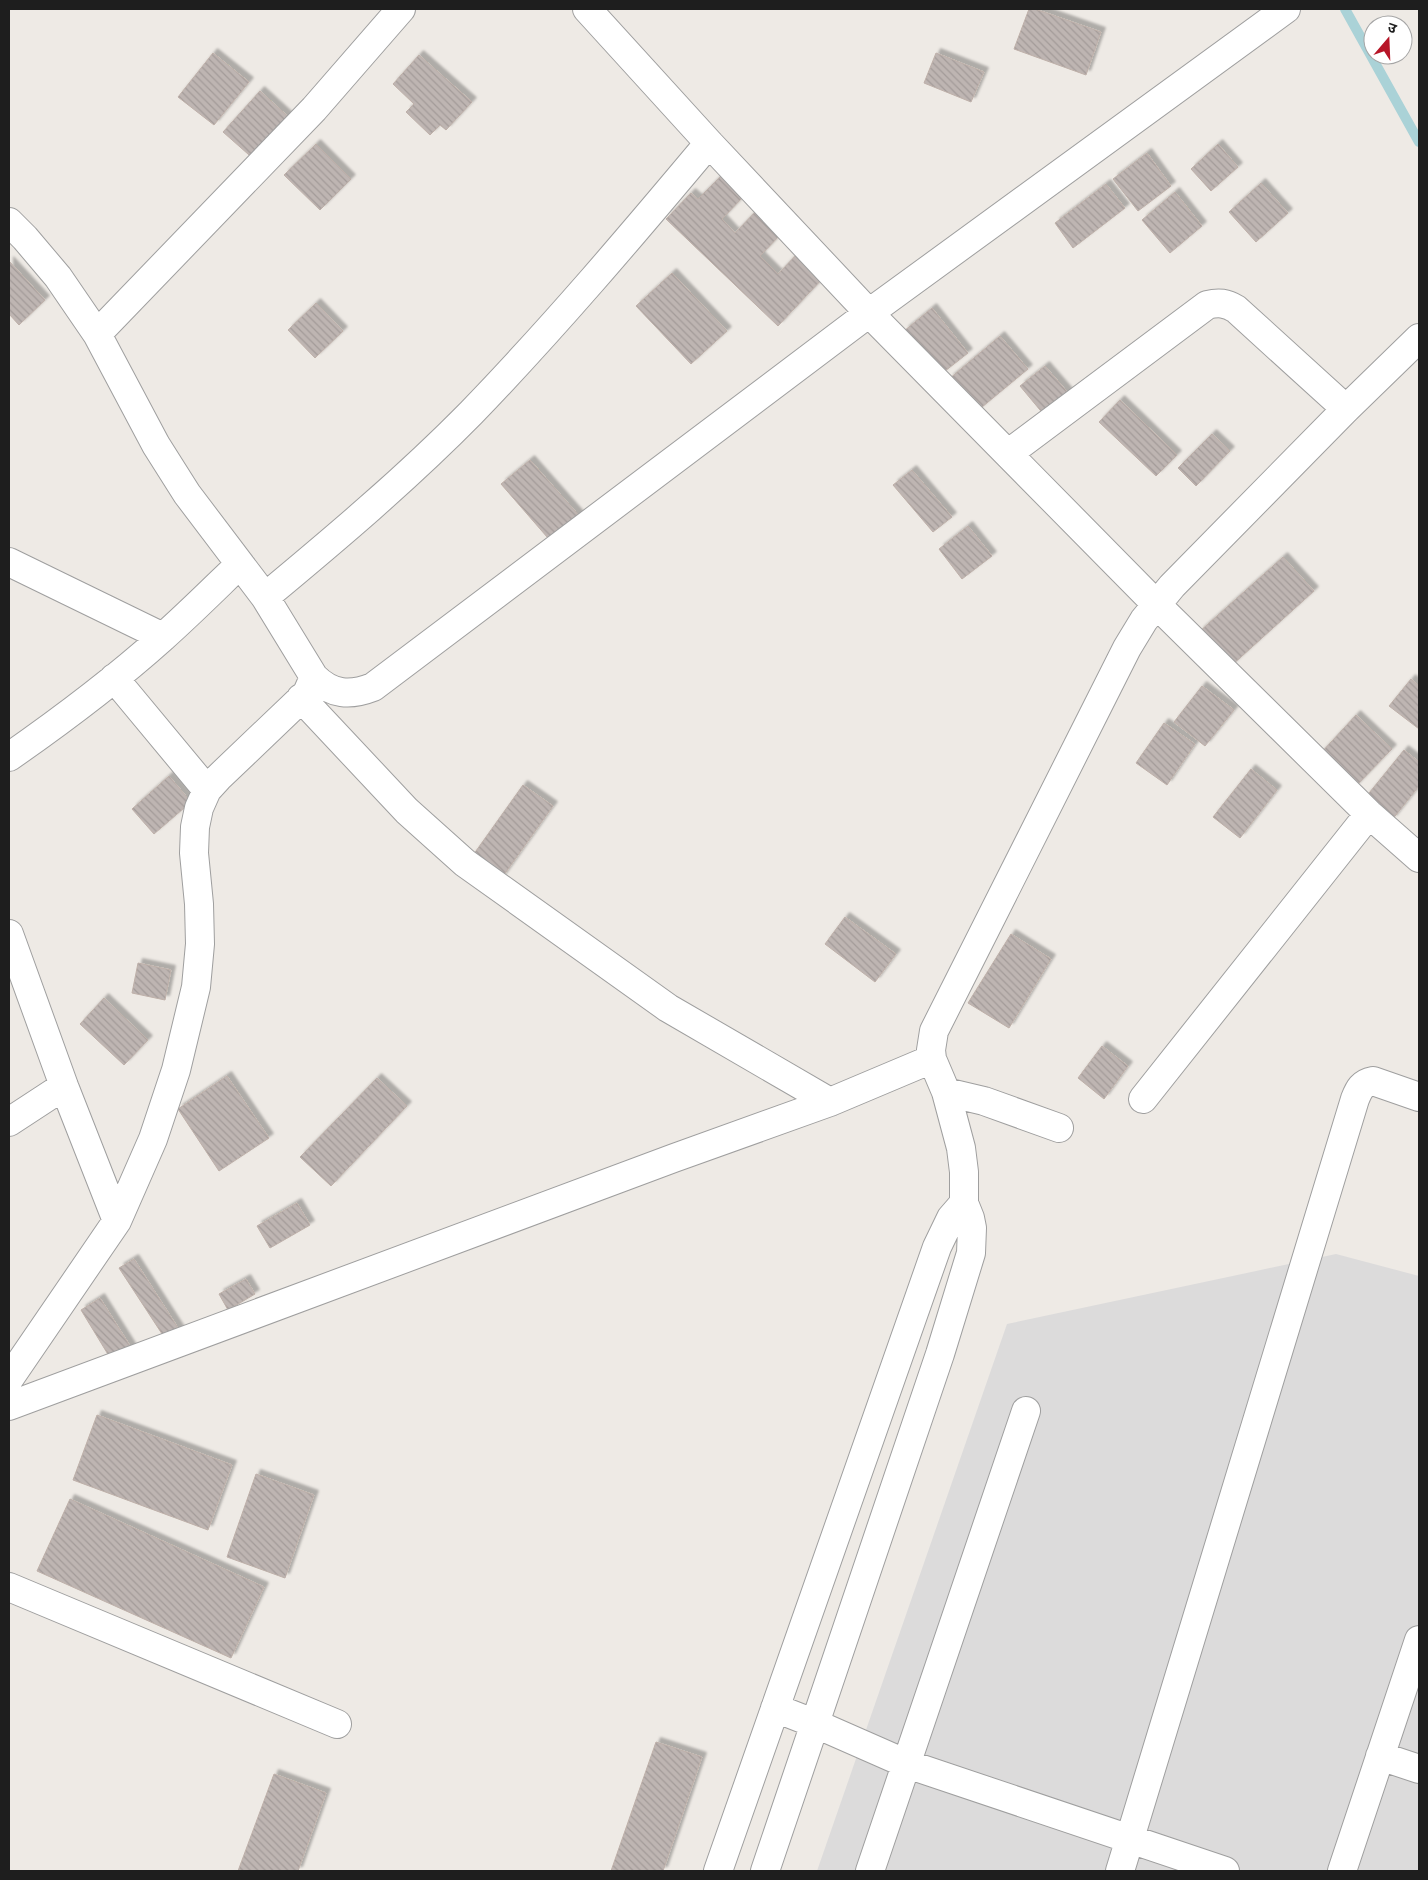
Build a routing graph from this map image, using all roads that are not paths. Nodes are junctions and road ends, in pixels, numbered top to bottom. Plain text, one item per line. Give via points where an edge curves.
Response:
1 (401, 9) edge
2 (587, 9) edge
3 (1286, 9) edge
4 (709, 143) junction
5 (9, 222) edge
6 (870, 313) junction
7 (97, 334) junction
8 (1419, 338) edge
9 (1346, 409) junction
10 (1009, 453) junction
11 (9, 562) edge
12 (240, 564) junction
13 (265, 597) junction
14 (1156, 604) junction
15 (163, 637) junction
16 (114, 678) junction
17 (308, 688) junction
18 (9, 757) edge
19 (208, 790) junction
20 (1369, 814) junction
21 (1419, 858) edge
22 (9, 934) edge
23 (932, 1059) junction
24 (64, 1086) junction
25 (946, 1092) junction
26 (1419, 1097) edge
27 (1143, 1099) dead end
28 (830, 1102) junction
29 (9, 1122) edge
30 (1059, 1128) dead end
31 (964, 1203) junction
32 (117, 1221) junction
33 (9, 1380) edge
34 (9, 1406) edge
35 (1026, 1411) dead end
36 (9, 1587) edge
37 (1419, 1640) edge
38 (775, 1708) junction
39 (337, 1724) dead end
40 (816, 1724) junction
41 (1380, 1756) junction
42 (907, 1764) junction
43 (1419, 1769) edge
44 (1131, 1839) junction
45 (718, 1871) edge
46 (765, 1871) edge
47 (870, 1871) edge
48 (1120, 1871) edge
49 (1225, 1871) edge
50 (1342, 1871) edge

1 - 7 street via 314,109
2 - 4 street
3 - 6 street
4 - 6 street
4 - 13 street via 583,291 470,413 382,499
5 - 7 street via 58,277
6 - 10 street
6 - 17 street via 373,687 360,692 334,691 323,686
7 - 12 street via 156,445 187,494
8 - 9 street
9 - 10 street via 1236,309 1216,302 1207,305
9 - 14 street
10 - 14 street
11 - 15 street
12 - 13 street
12 - 15 street
13 - 17 street
14 - 20 street
14 - 23 street via 1127,648 934,1031
15 - 16 street
16 - 18 street
16 - 19 street
17 - 19 street
17 - 28 street via 407,811 465,863 668,1008
19 - 32 street via 199,808 195,827 194,853 200,904 196,987 176,1070 153,1139
20 - 21 street
20 - 27 street
22 - 24 street
23 - 25 street
23 - 28 street
24 - 29 street
24 - 32 street
25 - 30 street
25 - 31 street via 962,1148
26 - 44 street via 1373,1081 1360,1087 1355,1099
28 - 34 street
31 - 38 street via 951,1218 936,1247
31 - 40 street via 972,1228 971,1253
32 - 33 street
35 - 42 street
36 - 39 street
37 - 41 street
38 - 40 street
38 - 45 street
40 - 42 street
40 - 46 street
41 - 43 street
41 - 50 street
42 - 44 street
42 - 47 street
44 - 48 street
44 - 49 street

